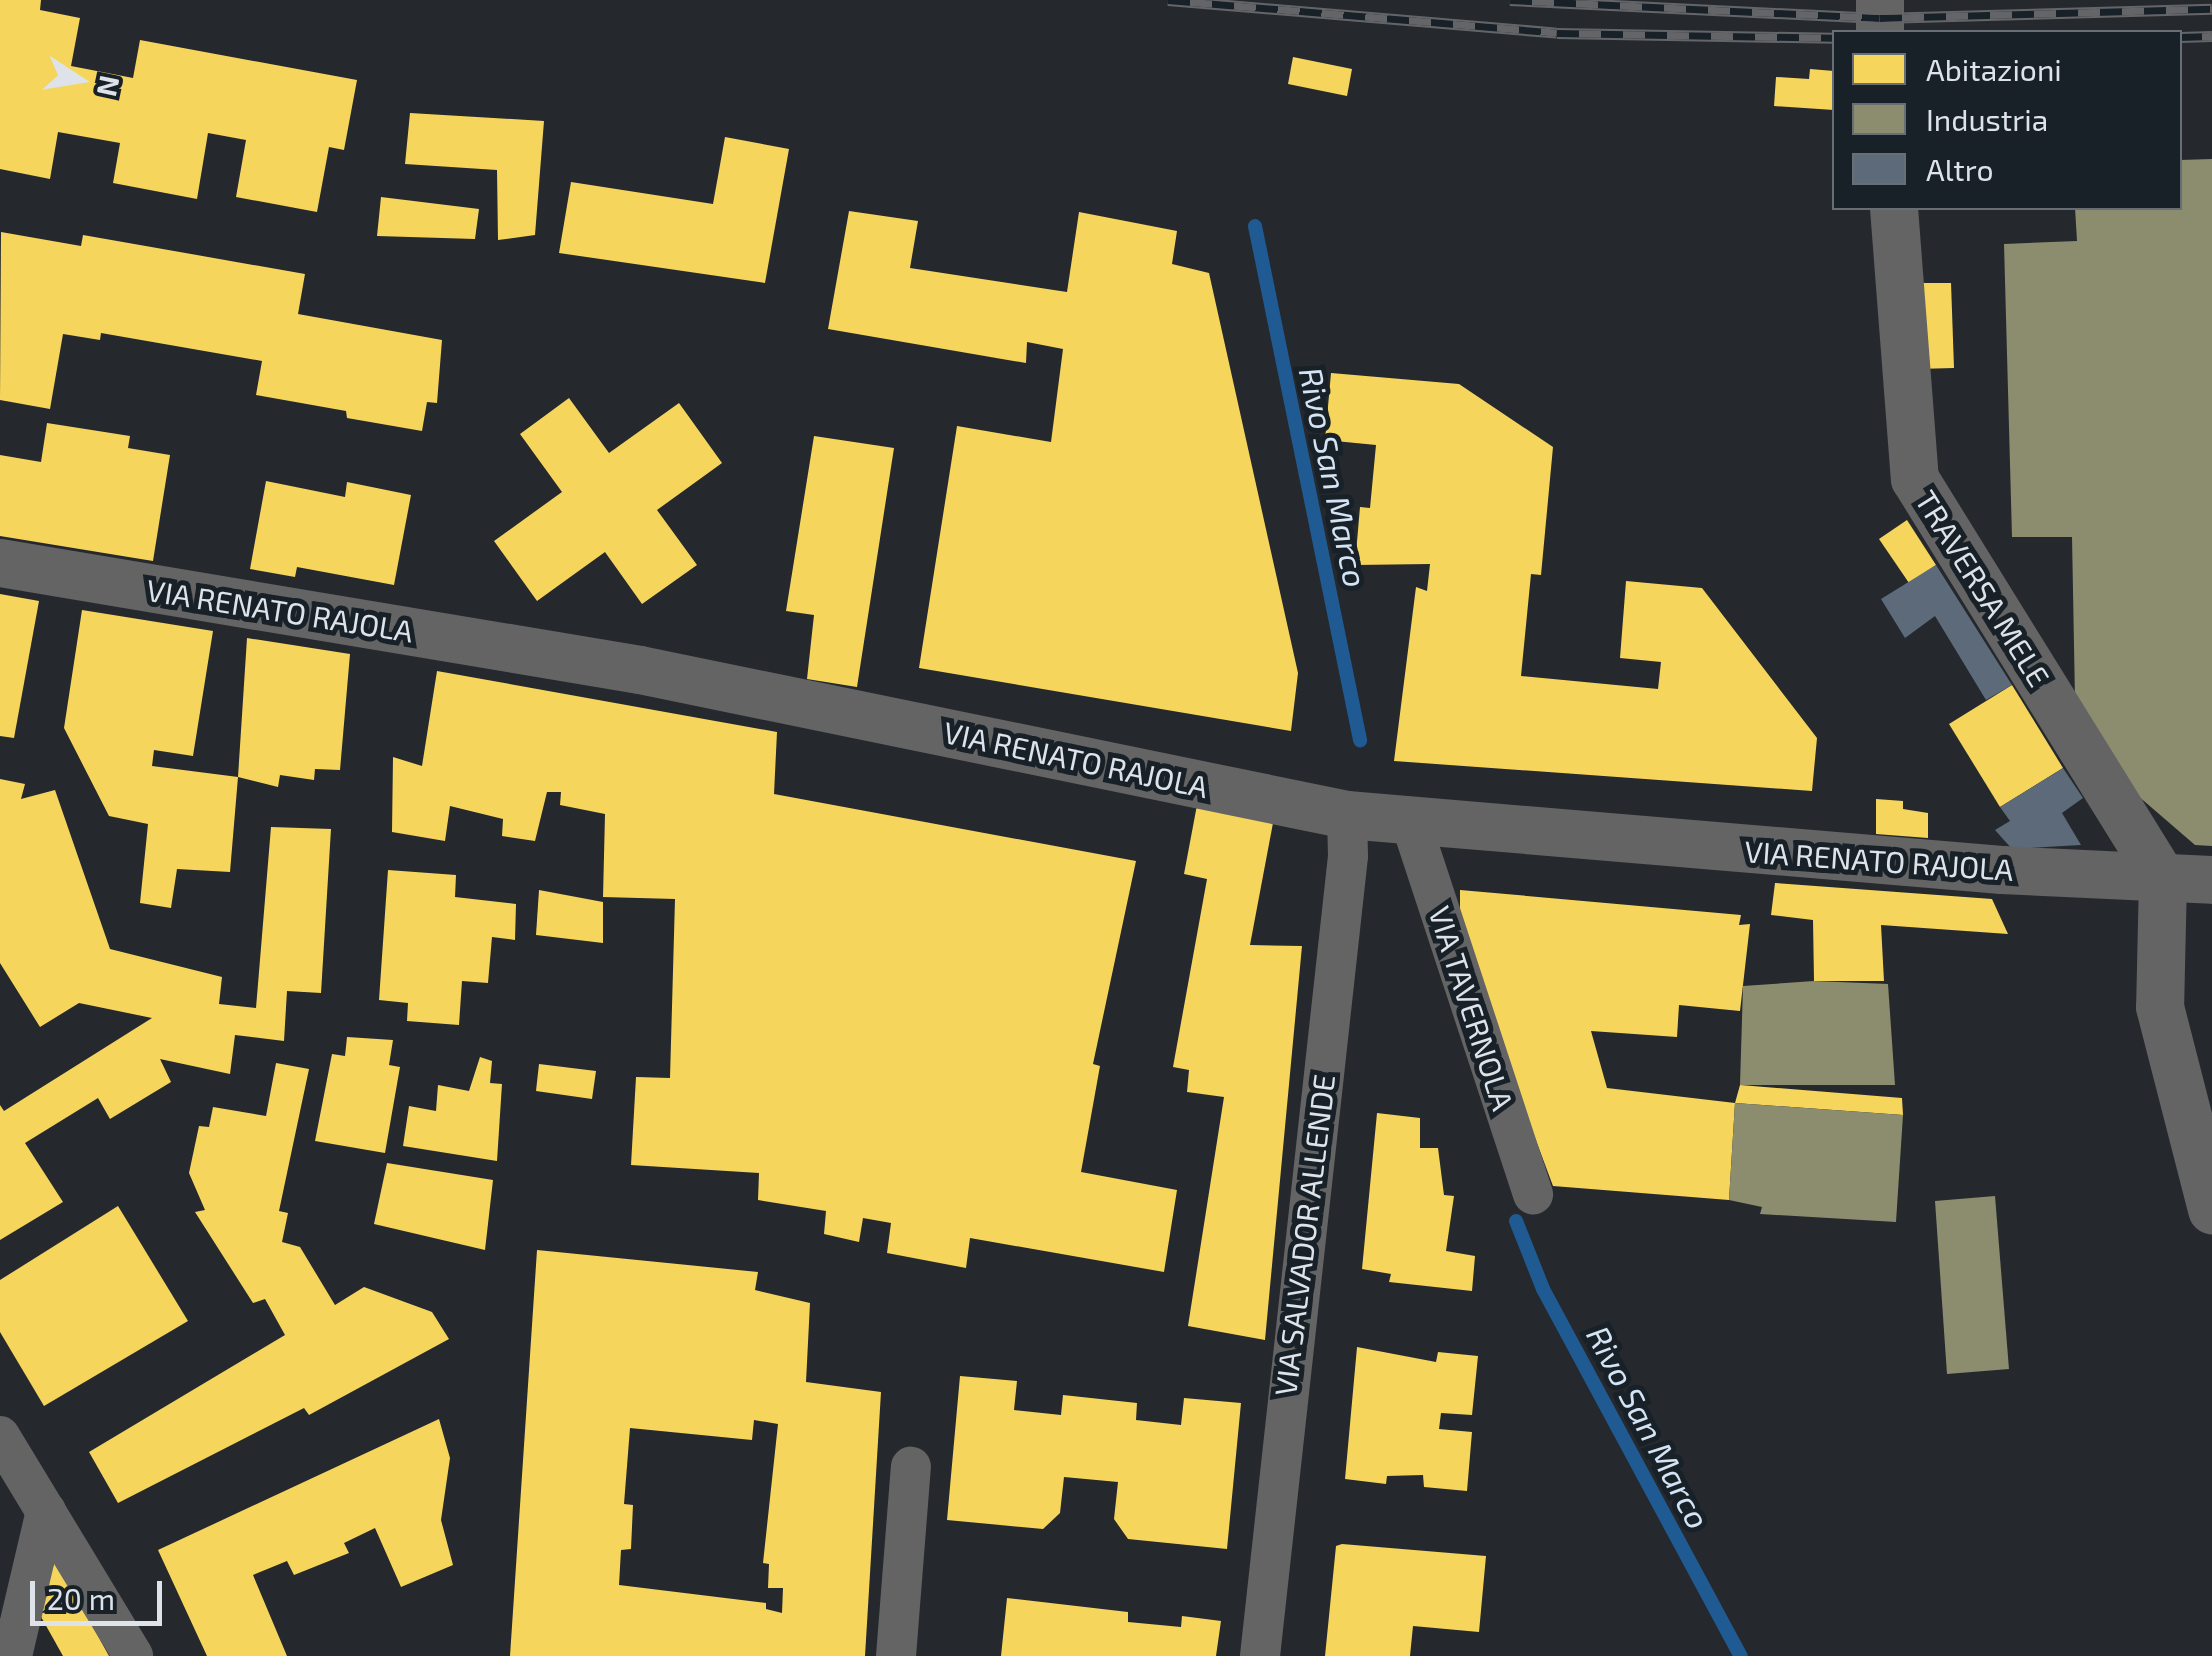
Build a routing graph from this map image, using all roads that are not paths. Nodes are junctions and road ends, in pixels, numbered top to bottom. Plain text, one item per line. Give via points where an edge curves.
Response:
1 (1880, 0) edge
2 (1880, 30) edge
3 (1894, 210) edge
4 (0, 564) edge
5 (1347, 815) junction
6 (1412, 823) junction
7 (2162, 879) junction
8 (2212, 880) edge
9 (1533, 1194) dead end
10 (2212, 1210) edge
11 (0, 1436) edge
12 (911, 1467) dead end
13 (46, 1512) junction
14 (12, 1656) edge
15 (133, 1656) edge
16 (896, 1656) edge
17 (1260, 1656) edge

1 - 2 street
3 - 7 street, TRAVERSA MELE via 1915,480
4 - 5 street, VIA RENATO RAJOLA via 640,670
5 - 6 street, VIA RENATO RAJOLA
5 - 17 street, VIA SALVADOR ALLENDE via 1348,856
6 - 7 street, VIA RENATO RAJOLA
6 - 9 street, VIA TAVERNOLA
7 - 8 street, VIA RENATO RAJOLA
7 - 10 street via 2160,1007
11 - 13 street
12 - 16 street
13 - 14 street
13 - 15 street

